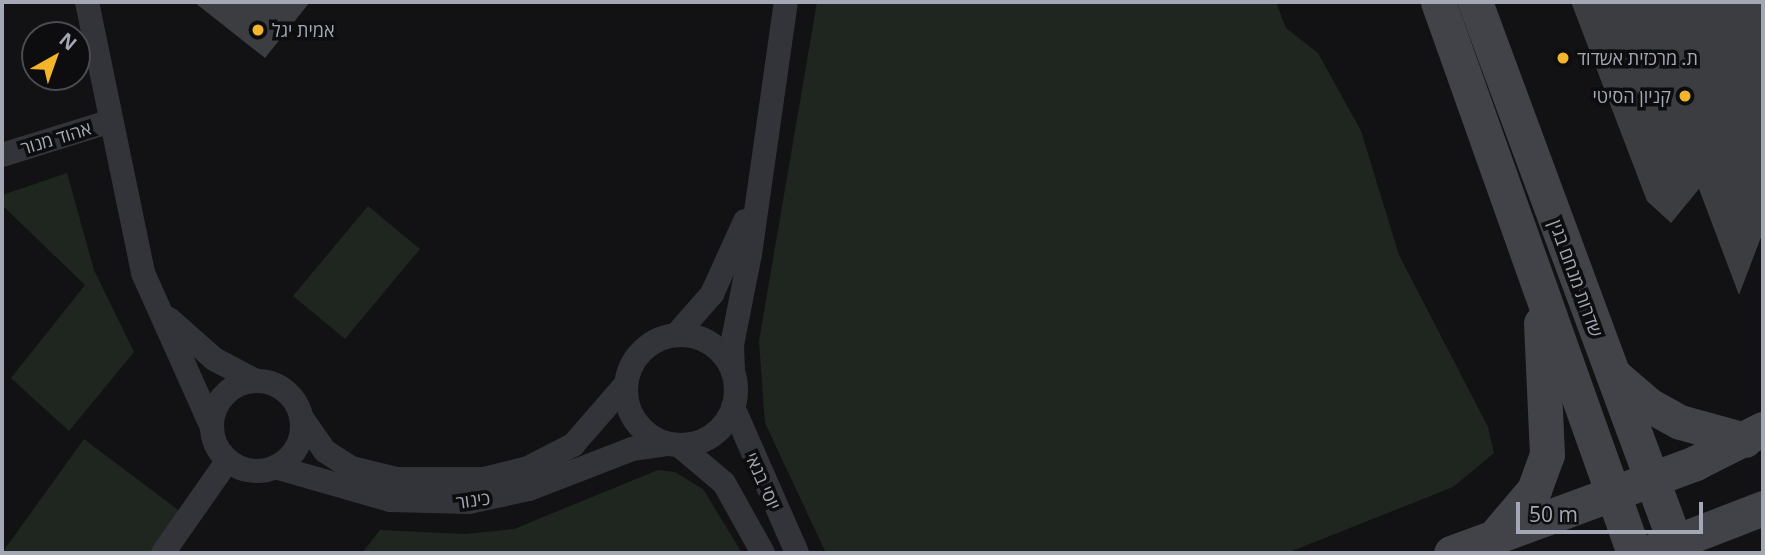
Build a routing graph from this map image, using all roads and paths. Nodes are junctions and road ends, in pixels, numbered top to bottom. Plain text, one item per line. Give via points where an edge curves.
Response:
1 (87, 2) edge
2 (786, 2) edge
3 (1438, 2) edge
4 (1475, 2) edge
5 (111, 121) junction
6 (2, 155) edge
7 (760, 181) junction
8 (1537, 274) junction
9 (154, 300) junction
10 (676, 335) junction
11 (1610, 370) junction
12 (733, 372) junction
13 (256, 381) junction
14 (626, 384) junction
15 (733, 407) junction
16 (301, 418) junction
17 (212, 427) junction
18 (1754, 434) edge
19 (673, 445) junction
20 (228, 460) junction
21 (275, 467) junction
22 (1651, 480) junction
23 (1613, 492) junction
24 (1763, 508) edge
25 (1487, 540) junction
26 (1666, 550) edge
27 (163, 553) edge
28 (763, 553) edge
29 (797, 553) edge
30 (1451, 553) edge
31 (1634, 553) edge

1 - 5 street
2 - 7 street
3 - 8 main road, שדרות מנחם בגין
4 - 11 main road, שדרות מנחם בגין
5 - 6 street, אהוד מנור
5 - 9 street via 136,245
7 - 10 street via 712,293
7 - 12 street via 732,345
8 - 23 main road, שדרות מנחם בגין
8 - 25 main road via 1547,455 1521,509
9 - 13 street via 214,359
9 - 17 street
10 - 12 street via 705,341
10 - 14 street via 646,347
11 - 18 main road via 1664,414
11 - 22 main road, שדרות מנחם בגין
12 - 15 street
13 - 16 street via 290,395
13 - 17 street via 222,397
14 - 16 street, כינור via 573,445 528,468 484,479 419,481 351,468 325,451
14 - 19 street via 633,418
15 - 19 street via 710,438
15 - 29 street, יוסי בנאי
16 - 21 street via 299,441
17 - 20 street via 217,447
18 - 22 main road
19 - 21 street, כינור via 632,449 529,489 469,502 390,500
19 - 28 street, יוסי בנאי via 724,483
20 - 21 street via 249,470
20 - 27 street
22 - 23 main road
22 - 26 main road, שדרות מנחם בגין
23 - 25 main road
23 - 31 main road, שדרות מנחם בגין
24 - 26 main road
25 - 30 main road

